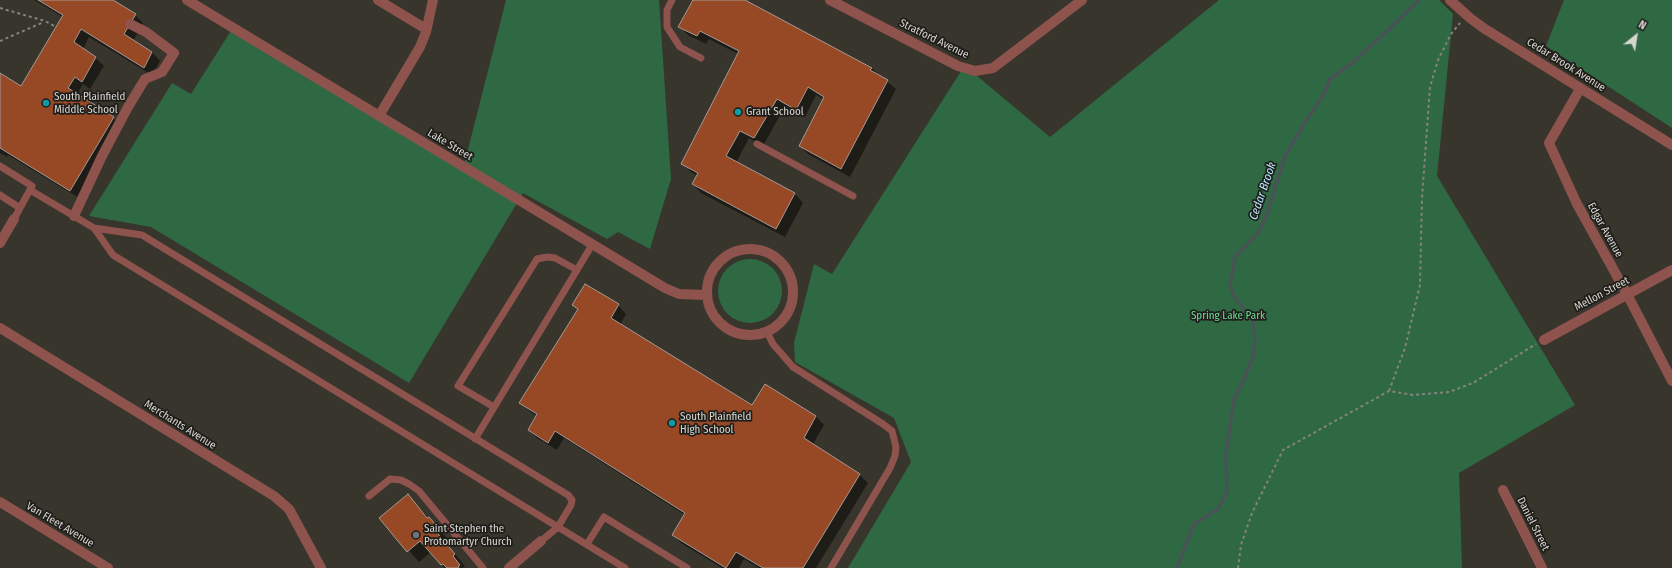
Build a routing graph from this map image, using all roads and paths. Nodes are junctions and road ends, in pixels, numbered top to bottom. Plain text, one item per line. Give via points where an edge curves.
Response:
1 (187, 0) edge
2 (378, 0) edge
3 (433, 0) edge
4 (672, 0) edge
5 (830, 0) edge
6 (1082, 0) edge
7 (1451, 0) edge
8 (0, 8) edge
9 (1466, 15) junction
10 (46, 21) junction
11 (130, 24) dead end
12 (56, 27) dead end
13 (426, 29) junction
14 (0, 41) edge
15 (701, 58) dead end
16 (1580, 89) junction
17 (379, 116) junction
18 (757, 144) dead end
19 (1672, 145) edge
20 (0, 166) edge
21 (31, 188) junction
22 (0, 196) edge
23 (853, 196) dead end
24 (20, 208) junction
25 (74, 216) junction
26 (14, 219) joint
27 (94, 228) junction
28 (0, 243) edge
29 (592, 245) junction
30 (577, 270) junction
31 (1672, 270) edge
32 (1627, 294) junction
33 (706, 295) junction
34 (0, 328) edge
35 (767, 332) junction
36 (1544, 340) joint
37 (1672, 382) edge
38 (1389, 391) junction
39 (494, 407) junction
40 (475, 439) junction
41 (1503, 490) dead end
42 (369, 496) dead end
43 (0, 502) edge
44 (558, 527) junction
45 (540, 541) joint
46 (587, 544) junction
47 (108, 568) edge
48 (321, 568) edge
49 (483, 568) edge
50 (509, 568) edge
51 (625, 568) edge
52 (687, 568) edge
53 (831, 568) edge
54 (1238, 568) edge
55 (1542, 568) edge

1 - 17 street, Lake Street
2 - 13 street
3 - 13 street
4 - 15 lane via 667,10 667,27 680,47
5 - 6 street, Stratford Avenue via 958,66 975,71 993,68
7 - 9 street, Cedar Brook Avenue
8 - 10 path
9 - 16 street, Cedar Brook Avenue
9 - 38 path via 1438,60 1430,87 1422,198 1420,285 1405,348
10 - 12 path
10 - 14 path
11 - 25 street via 146,32 174,53 162,72 145,79 102,156
13 - 17 street via 420,47
16 - 19 street, Cedar Brook Avenue
16 - 32 street, Edgar Avenue via 1549,143 1577,204
17 - 29 street, Lake Street
18 - 23 lane
20 - 21 lane
21 - 24 lane
21 - 25 lane
22 - 24 lane
24 - 26 lane
25 - 27 lane
26 - 28 street
27 - 40 lane via 142,235
27 - 44 lane via 113,255
29 - 30 lane
29 - 33 street, Lake Street via 672,291
30 - 39 lane
30 - 39 lane via 554,258 537,259 458,386
31 - 32 street, Mellon Street
32 - 36 street, Mellon Street
32 - 37 street, Edgar Avenue
33 - 35 street via 708,307 723,327 746,336
33 - 35 street via 707,283 715,266 729,254 747,248 766,252 782,262 791,279 793,291 792,303 787,314 780,324
34 - 48 street, Merchants Avenue via 274,496 289,509
35 - 53 lane via 773,344 793,367 883,424 892,431 894,438 895,456 890,468
36 - 38 path via 1473,383 1449,392 1413,395
38 - 54 path via 1283,450 1252,513 1241,545
39 - 40 lane
40 - 44 lane via 568,495 572,500 571,505
41 - 55 street, Daniel Street
42 - 49 lane via 390,479 408,484 419,491
43 - 47 street, Van Fleet Avenue
44 - 45 lane
44 - 46 lane
45 - 50 street
46 - 51 lane
46 - 52 lane via 604,517

